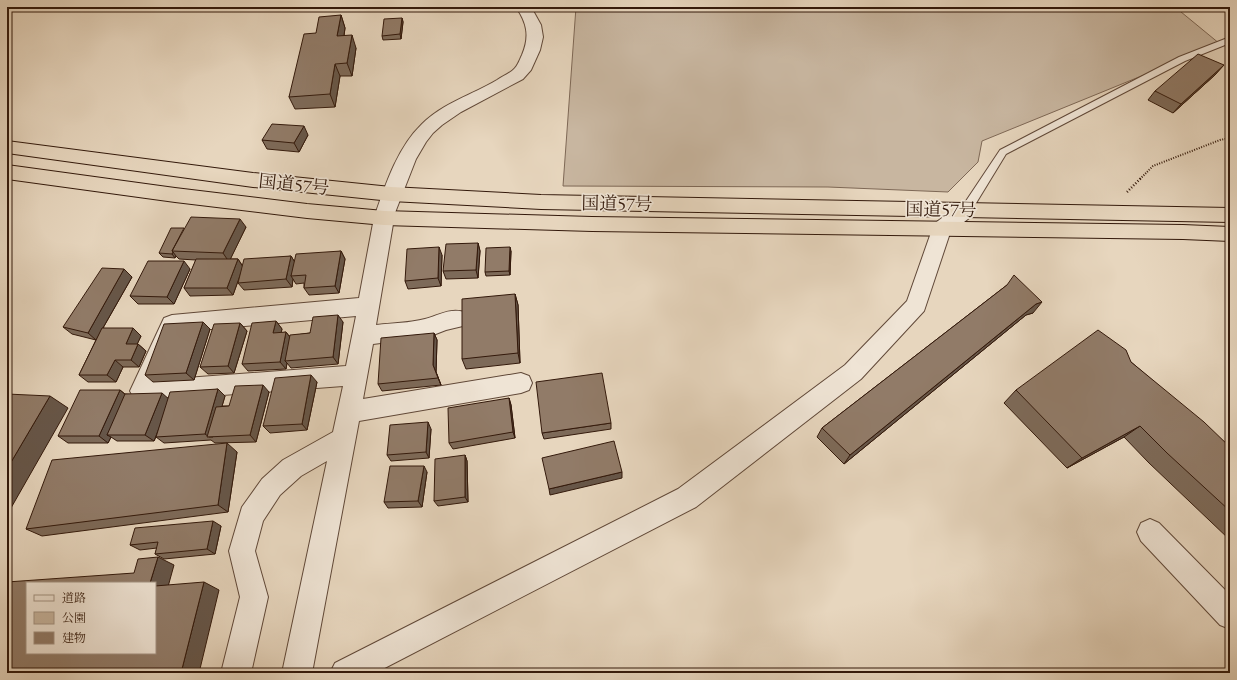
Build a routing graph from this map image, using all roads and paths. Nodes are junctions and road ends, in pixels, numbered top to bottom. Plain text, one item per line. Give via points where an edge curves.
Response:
1 (523, 7) edge
2 (1230, 40) edge
3 (1230, 138) edge
4 (7, 147) edge
5 (7, 172) edge
6 (392, 194) junction
7 (966, 210) junction
8 (1106, 212) junction
9 (1230, 216) edge
10 (384, 218) junction
11 (940, 229) junction
12 (1230, 234) edge
13 (368, 306) junction
14 (459, 319) dead end
15 (363, 336) junction
16 (356, 375) junction
17 (521, 384) dead end
18 (350, 412) junction
19 (344, 439) junction
20 (1150, 532) dead end
21 (1230, 615) edge
22 (236, 673) edge
23 (297, 673) edge
24 (345, 673) edge

1 - 6 street via 531,16 536,31 532,50 523,70 500,86 446,113 426,129 407,157
2 - 7 lane via 1182,59 1003,152
3 - 8 path via 1153,166
4 - 6 highway, 国道57号 via 253,180
5 - 10 highway, 国道57号 via 175,196
6 - 7 highway, 国道57号 via 541,202
6 - 10 street
7 - 8 highway, 国道57号
7 - 11 street
8 - 9 highway, 国道57号
10 - 11 highway, 国道57号
10 - 13 street
11 - 12 highway, 国道57号
11 - 24 street via 916,305 852,372 693,493 680,502
13 - 15 street
13 - 16 street via 172,324 142,391
14 - 15 street via 443,321 428,328
15 - 16 street
16 - 18 street
17 - 18 street
18 - 19 street
19 - 22 street via 292,468 271,486 251,516 242,551 254,597
19 - 23 street
20 - 21 street

